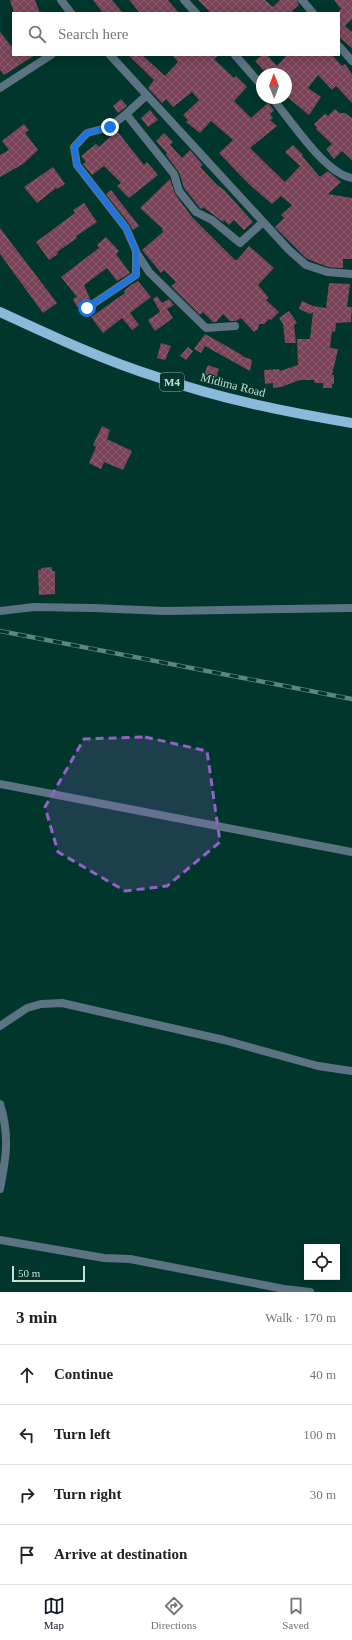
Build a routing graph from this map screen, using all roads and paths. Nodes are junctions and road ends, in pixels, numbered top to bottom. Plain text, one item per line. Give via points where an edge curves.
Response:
1 (61, 0) edge
2 (184, 0) edge
3 (302, 0) edge
4 (70, 12) edge
5 (195, 12) edge
6 (312, 12) edge
7 (340, 47) edge
8 (49, 56) edge
9 (111, 56) edge
10 (236, 56) edge
11 (352, 61) edge
12 (256, 79) edge
13 (0, 88) edge
14 (147, 95) junction
15 (277, 104) edge
16 (126, 114) junction
17 (352, 178) edge
18 (263, 222) junction
19 (136, 251) junction
20 (352, 274) edge
21 (87, 308) dead end
22 (0, 312) edge
23 (235, 326) dead end
24 (352, 423) edge
25 (352, 608) edge
26 (0, 611) edge
27 (0, 784) edge
28 (352, 852) edge
29 (0, 1026) edge
30 (352, 1071) edge
31 (0, 1104) edge
32 (0, 1189) edge
33 (0, 1240) edge
34 (310, 1292) edge

1 - 4 street
2 - 5 street
3 - 6 street
7 - 11 street
8 - 13 street
9 - 14 street
10 - 12 street
14 - 16 street
14 - 18 street
15 - 17 street via 329,165 344,177
16 - 18 street via 174,174 179,191 196,212 212,220 240,243
16 - 19 street via 110,127 87,133 74,147 77,165 126,228
18 - 20 street via 306,265 328,272
19 - 21 street via 136,275
19 - 23 street via 149,272 206,328
22 - 24 main road, Midima Road / M4 via 68,343 157,378 222,397
25 - 26 street via 165,611 34,607
27 - 28 street
29 - 30 street via 27,1008 62,1003 224,1040 318,1066
31 - 32 street via 7,1136
33 - 34 street via 104,1258 136,1260

